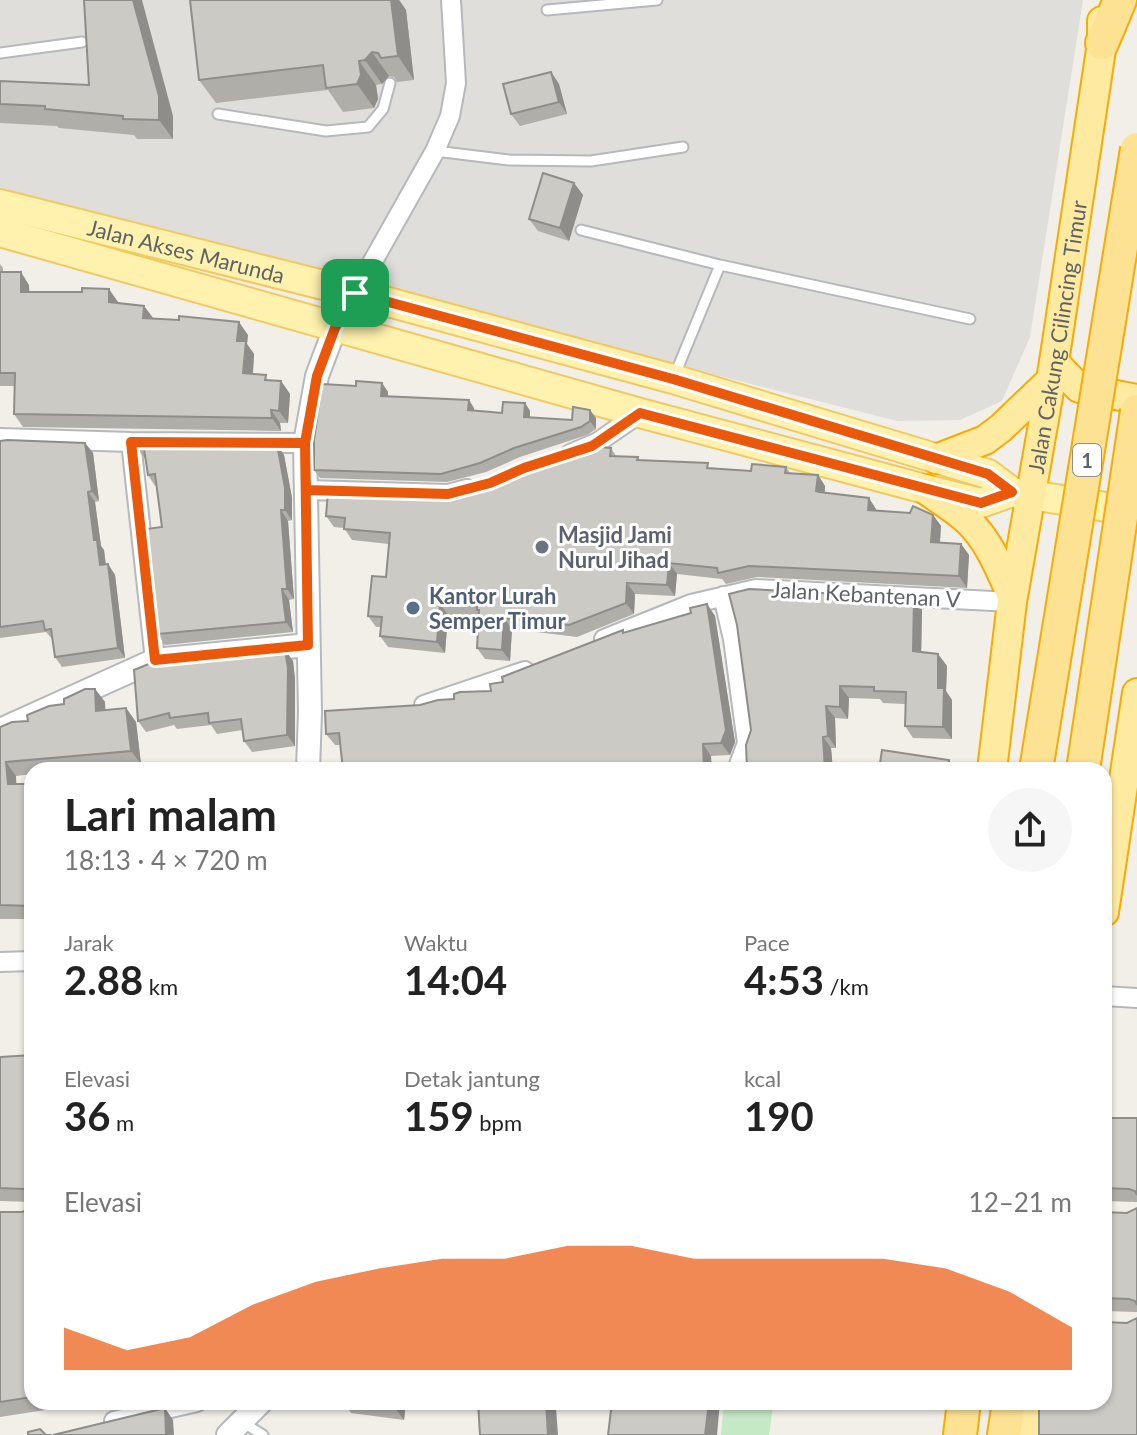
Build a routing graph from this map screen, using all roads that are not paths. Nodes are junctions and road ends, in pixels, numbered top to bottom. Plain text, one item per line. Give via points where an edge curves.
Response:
1 (451, 0) edge
2 (657, 0) edge
3 (1103, 0) edge
4 (1120, 0) edge
5 (547, 10) dead end
6 (82, 42) edge
7 (1102, 43) junction
8 (0, 53) edge
9 (390, 83) dead end
10 (218, 114) dead end
11 (683, 147) dead end
12 (1137, 149) edge
13 (435, 151) junction
14 (0, 204) edge
15 (581, 230) dead end
16 (0, 232) edge
17 (720, 265) junction
18 (355, 293) junction
19 (970, 319) dead end
20 (335, 328) junction
21 (1052, 372) junction
22 (673, 379) junction
23 (1137, 399) edge
24 (1137, 411) edge
25 (640, 413) junction
26 (0, 438) edge
27 (131, 442) junction
28 (305, 443) junction
29 (936, 459) junction
30 (548, 461) edge
31 (490, 483) edge
32 (925, 489) junction
33 (306, 490) junction
34 (1021, 493) junction
35 (1137, 512) edge
36 (723, 596) junction
37 (1012, 599) junction
38 (308, 645) junction
39 (590, 645) edge
40 (155, 660) junction
41 (547, 662) edge
42 (1137, 693) edge
43 (413, 706) edge
44 (0, 730) edge
45 (309, 762) edge
46 (740, 762) edge
47 (993, 762) edge
48 (1037, 762) edge
49 (1084, 762) edge
50 (1112, 859) edge
51 (24, 961) edge
52 (0, 962) edge
53 (1112, 996) edge
54 (1137, 998) edge
55 (162, 1410) edge
56 (253, 1410) edge
57 (949, 1410) edge
58 (963, 1410) edge
59 (1008, 1410) edge
60 (1028, 1410) edge
61 (89, 1427) edge
62 (235, 1428) edge
63 (263, 1435) edge
64 (945, 1435) edge
65 (960, 1435) edge
66 (1004, 1435) edge
67 (1024, 1435) edge

1 - 13 street via 456,83 450,116
2 - 5 lane
3 - 7 highway, Jalan Cakung Cilincing Timur
4 - 7 highway
6 - 8 lane
7 - 21 highway, Jalan Cakung Cilincing Timur
9 - 10 lane via 383,109 368,127 326,131
11 - 13 lane via 591,161 509,160
12 - 48 highway, 1, bridge
13 - 18 street
14 - 18 main road, Jalan Akses Marunda
15 - 17 lane
16 - 20 main road, Jalan Akses Marunda
17 - 19 lane
17 - 22 lane
18 - 20 street
18 - 22 main road, Jalan Akses Marunda
20 - 25 main road, Jalan Akses Marunda
20 - 28 street via 317,376
21 - 23 highway via 1079,388
21 - 29 highway via 985,440
21 - 34 highway, Jalan Cakung Cilincing Timur
22 - 29 main road, Jalan Akses Marunda
24 - 49 highway, 1, bridge
25 - 30 street via 592,446
25 - 32 main road, Jalan Akses Marunda
26 - 27 street
27 - 28 street
27 - 40 street
28 - 33 street
29 - 34 main road, Jalan Akses Marunda via 988,474
31 - 33 street via 448,494
32 - 34 main road, Jalan Akses Marunda via 981,503
32 - 37 highway via 980,534
33 - 38 street
34 - 35 main road, Jalan Akses Marunda
34 - 37 highway, Jalan Cakung Cilincing Timur
36 - 37 street, Jalan Kebantenan V via 756,589
36 - 39 street, Jalan Kebantenan V
36 - 46 street via 747,743
37 - 47 highway, Jalan Cakung Cilincing Timur
38 - 40 street
38 - 45 street via 317,712
40 - 44 street
41 - 43 street
42 - 50 highway
51 - 52 street
53 - 54 street
55 - 61 street
56 - 62 street
57 - 64 highway
58 - 65 highway
59 - 66 highway
60 - 67 highway
62 - 63 lane

